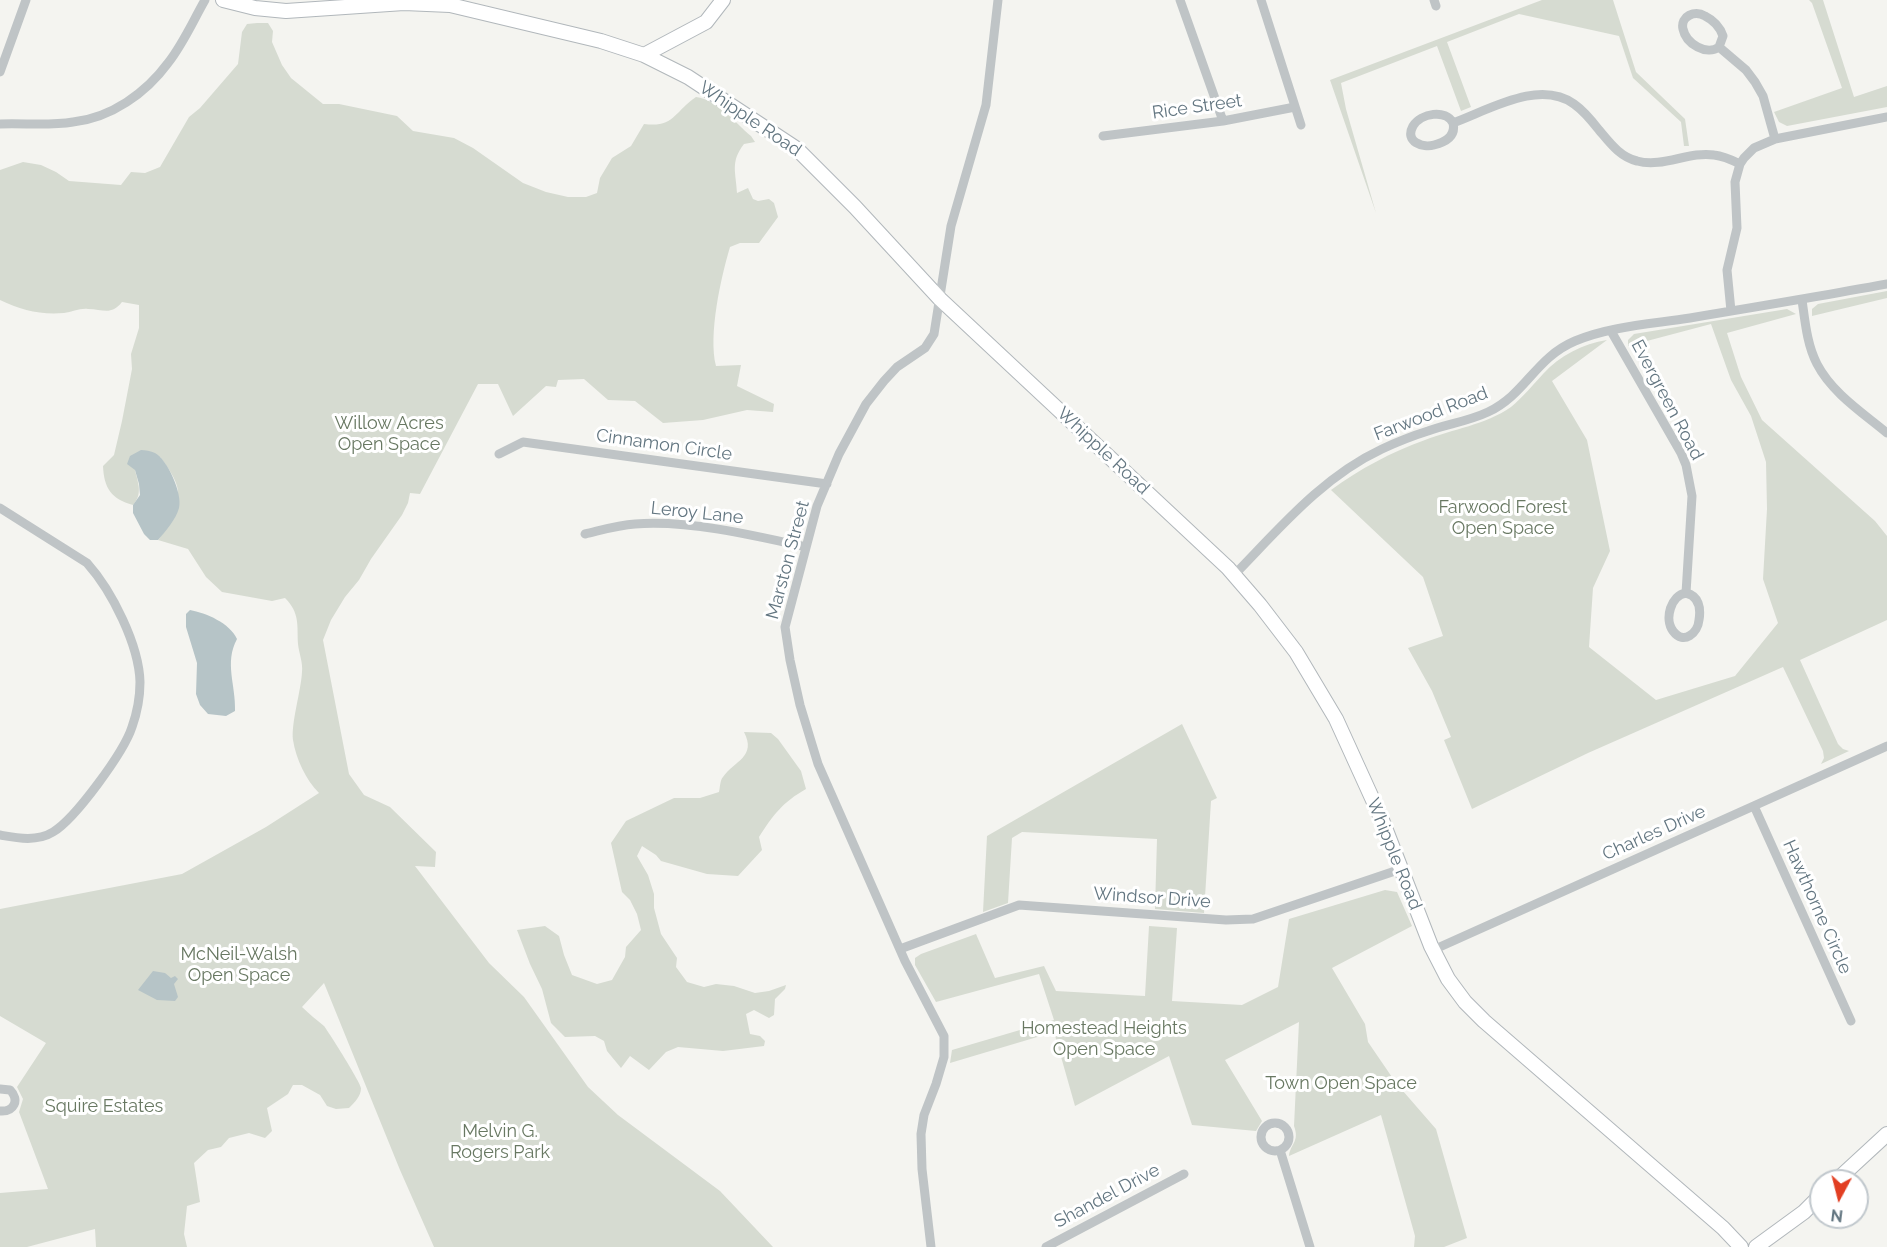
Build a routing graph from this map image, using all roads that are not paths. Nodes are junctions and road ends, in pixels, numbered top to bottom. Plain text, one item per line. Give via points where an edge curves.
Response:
1 (26, 0) edge
2 (206, 0) edge
3 (223, 0) edge
4 (723, 0) edge
5 (998, 0) edge
6 (1180, 0) edge
7 (1261, 0) edge
8 (1719, 46) junction
9 (644, 55) junction
10 (0, 72) edge
11 (1295, 107) junction
12 (1887, 117) edge
13 (1223, 121) junction
14 (1453, 123) junction
15 (0, 124) edge
16 (1301, 125) dead end
17 (1103, 136) dead end
18 (1775, 138) junction
19 (1740, 164) junction
20 (1887, 284) edge
21 (940, 299) junction
22 (1802, 300) junction
23 (1731, 311) junction
24 (1611, 331) junction
25 (1887, 433) edge
26 (499, 454) dead end
27 (827, 484) junction
28 (3, 511) edge
29 (0, 522) edge
30 (585, 534) dead end
31 (806, 547) junction
32 (1234, 575) junction
33 (1686, 593) junction
34 (1887, 746) edge
35 (1754, 806) junction
36 (0, 835) edge
37 (1401, 869) junction
38 (900, 950) junction
39 (1434, 950) junction
40 (1851, 1021) dead end
41 (0, 1089) edge
42 (0, 1111) edge
43 (1887, 1134) edge
44 (1280, 1150) dead end
45 (1849, 1169) edge
46 (1184, 1174) dead end
47 (1809, 1206) edge
48 (931, 1247) edge
49 (1046, 1247) edge
50 (1310, 1247) edge
51 (1741, 1247) edge
52 (1756, 1247) edge

1 - 10 street
2 - 15 street via 170,62 131,99 104,114 75,122
3 - 9 main road, Whipple Road via 286,11 404,3 450,5
4 - 9 main road via 706,22
5 - 21 street, Marston Street via 987,105 951,226
6 - 13 street
7 - 11 street
8 - 8 street via 1707,51 1693,43 1683,31 1686,18 1699,13 1712,21 1722,33
8 - 18 street via 1759,88
9 - 21 main road, Whipple Road via 688,77 797,149
11 - 13 street, Rice Street
11 - 16 street
12 - 18 street
13 - 17 street, Rice Street
14 - 14 street via 1451,136 1438,144 1419,146 1411,135 1414,125 1428,117 1443,114
14 - 19 street via 1528,95 1547,94 1573,102 1622,155 1635,160 1653,163 1709,154
18 - 19 street via 1754,148
19 - 23 street via 1734,189 1736,236 1727,270
20 - 22 street, Farwood Road
21 - 27 street, Marston Street via 934,334 925,348 897,367 866,404
21 - 32 main road, Whipple Road
22 - 23 street, Farwood Road
22 - 25 street via 1809,340 1821,371 1840,393
23 - 24 street, Farwood Road
24 - 32 street, Farwood Road via 1553,353 1517,392 1493,409 1380,450 1338,475
24 - 33 street, Evergreen Road via 1686,465 1692,496
26 - 27 street, Cinnamon Circle via 523,442
27 - 31 street, Marston Street
28 - 29 street
28 - 36 street via 87,563 98,576 130,641 140,681 139,702 123,745 67,822 36,839
30 - 31 street, Leroy Lane via 653,524 709,529
31 - 38 street, Marston Street via 785,627 800,705 818,764
32 - 37 main road, Whipple Road via 1296,652 1335,719
33 - 33 street via 1698,600 1700,616 1696,631 1684,637 1672,630 1670,614 1674,599
34 - 35 street, Charles Drive
35 - 39 street, Charles Drive
35 - 40 street, Hawthorne Circle
37 - 38 street, Windsor Drive via 1253,919 1019,905
37 - 39 main road, Whipple Road
38 - 48 street, Marston Street via 944,1036 944,1057 921,1134
39 - 51 main road, Whipple Road via 1448,979 1484,1021
41 - 42 street via 10,1090 16,1100 11,1109
43 - 45 main road
44 - 50 street
46 - 49 street, Shandel Drive
47 - 52 main road

